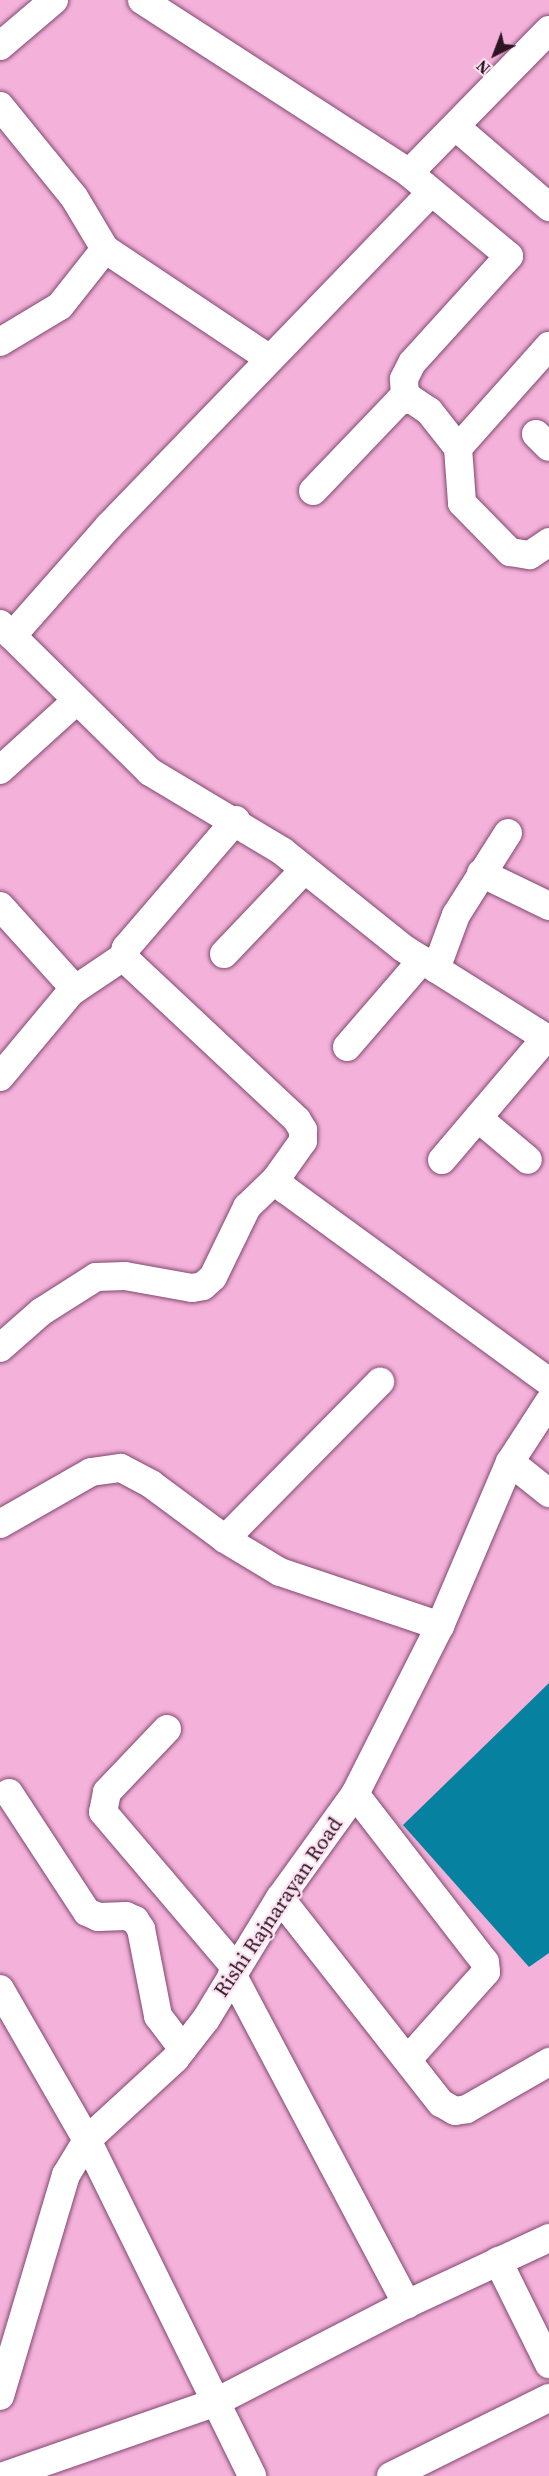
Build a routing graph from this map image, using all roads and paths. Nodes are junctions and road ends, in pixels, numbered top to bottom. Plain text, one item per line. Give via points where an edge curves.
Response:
1 (54, 0) edge
2 (142, 0) edge
3 (549, 30) edge
4 (0, 46) edge
5 (0, 106) edge
6 (456, 127) junction
7 (409, 173) junction
8 (431, 193) junction
9 (549, 207) edge
10 (105, 249) junction
11 (0, 342) edge
12 (549, 346) edge
13 (270, 359) junction
14 (405, 398) junction
15 (458, 448) junction
16 (313, 491) dead end
17 (549, 542) edge
18 (6, 630) edge
19 (76, 701) junction
20 (0, 770) edge
21 (236, 820) junction
22 (508, 833) dead end
23 (304, 870) junction
24 (481, 873) junction
25 (0, 906) edge
26 (549, 906) edge
27 (224, 954) dead end
28 (123, 957) junction
29 (429, 964) junction
30 (75, 989) junction
31 (548, 1039) edge
32 (347, 1047) dead end
33 (0, 1077) edge
34 (478, 1118) junction
35 (442, 1160) dead end
36 (528, 1160) dead end
37 (276, 1179) junction
38 (0, 1348) edge
39 (380, 1382) dead end
40 (549, 1382) edge
41 (549, 1402) edge
42 (510, 1462) junction
43 (549, 1493) edge
44 (2, 1516) edge
45 (225, 1539) junction
46 (440, 1626) junction
47 (167, 1729) dead end
48 (9, 1793) dead end
49 (355, 1794) junction
50 (280, 1898) junction
51 (234, 1971) junction
52 (0, 1989) edge
53 (183, 2049) junction
54 (409, 2058) junction
55 (549, 2061) edge
56 (87, 2140) junction
57 (549, 2238) edge
58 (498, 2261) junction
59 (407, 2304) junction
60 (549, 2364) edge
61 (0, 2396) edge
62 (549, 2398) edge
63 (216, 2403) junction
64 (435, 2466) edge
65 (3, 2476) edge
66 (252, 2476) edge
67 (391, 2476) edge

1 - 4 street
2 - 7 street
3 - 6 street
5 - 10 street via 74,197
6 - 7 street
6 - 9 street
7 - 8 street
8 - 13 street
8 - 14 street via 509,256 412,363 404,379
10 - 11 street via 60,306
10 - 13 street
12 - 15 street
13 - 18 street
14 - 15 street via 429,411
14 - 16 street
15 - 17 street via 462,503 502,544 520,556 531,555
18 - 19 street
19 - 20 street
19 - 21 street via 150,772
21 - 23 street
21 - 28 street via 126,948
22 - 24 street
23 - 27 street
23 - 29 street
24 - 26 street
24 - 29 street
25 - 30 street
28 - 30 street
28 - 37 street via 297,1120 303,1130 303,1141
29 - 31 street
29 - 32 street
30 - 33 street
31 - 34 street
34 - 35 street
34 - 36 street
37 - 38 street via 248,1208 213,1277 203,1286 192,1288 125,1276 96,1277 41,1312
37 - 40 street via 311,1212
39 - 45 street
41 - 42 street, Rishi Rajnarayan Road
42 - 43 street
42 - 46 street, Rishi Rajnarayan Road
44 - 45 street via 91,1472 121,1468 151,1484
45 - 46 street via 280,1572
46 - 49 street, Rishi Rajnarayan Road
47 - 51 street via 107,1792 103,1812
48 - 53 street via 87,1912 98,1917 126,1916 135,1920 141,1929 158,2016
49 - 50 street, Rishi Rajnarayan Road
49 - 54 street via 486,1962 486,1972
50 - 51 street, Rishi Rajnarayan Road
50 - 54 street
51 - 53 street, Rishi Rajnarayan Road
51 - 59 street
52 - 56 street
53 - 56 street, Rishi Rajnarayan Road
54 - 55 street via 441,2103 455,2111 468,2109
56 - 61 street, Rishi Rajnarayan Road via 66,2175
56 - 63 street
57 - 58 street
58 - 59 street
58 - 60 street
59 - 63 street
62 - 64 street
63 - 65 street
63 - 66 street
64 - 67 street

